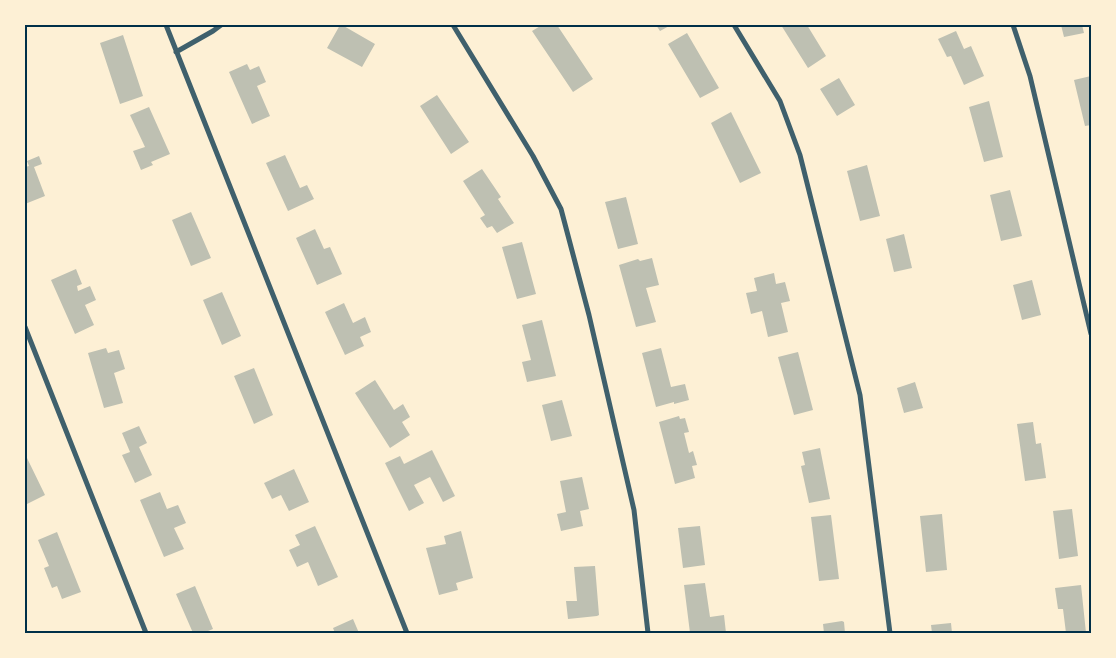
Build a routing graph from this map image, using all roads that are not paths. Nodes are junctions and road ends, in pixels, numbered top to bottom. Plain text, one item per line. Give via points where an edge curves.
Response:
1 (166, 25) edge
2 (221, 25) edge
3 (453, 25) edge
4 (734, 25) edge
5 (1013, 25) edge
6 (176, 52) junction
7 (25, 327) edge
8 (1091, 334) edge
9 (146, 633) edge
10 (407, 633) edge
11 (648, 633) edge
12 (890, 633) edge

1 - 6 street
2 - 6 street
3 - 11 street via 533,156 561,209 634,510
4 - 12 street via 780,101 800,156 860,396
5 - 8 street via 1030,76
6 - 10 street
7 - 9 street

